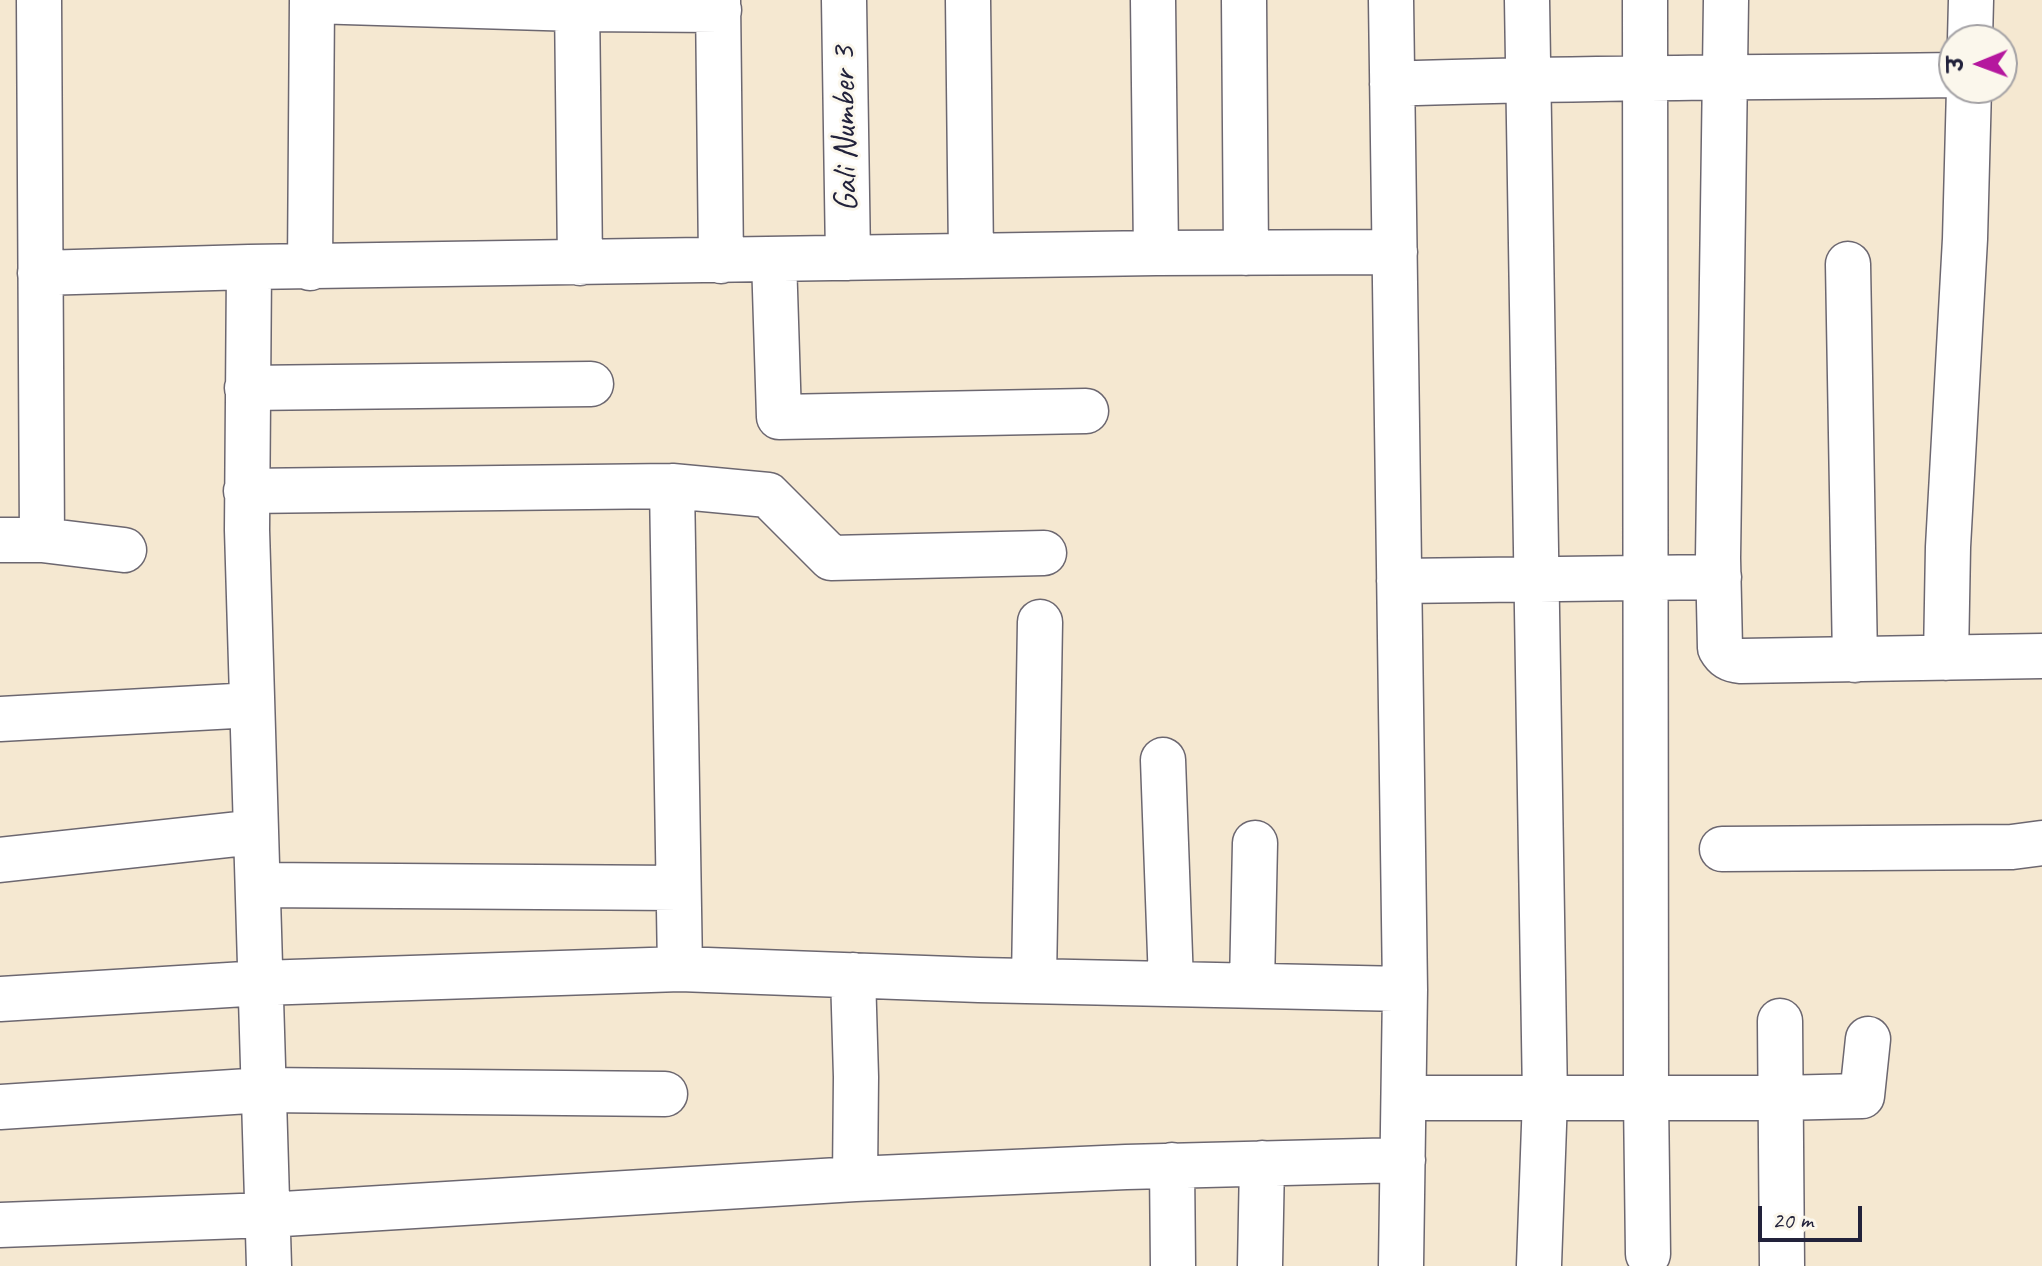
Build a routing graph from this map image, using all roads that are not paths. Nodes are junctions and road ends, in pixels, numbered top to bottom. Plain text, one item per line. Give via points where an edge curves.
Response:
1 (39, 0) edge
2 (312, 0) edge
3 (844, 0) edge
4 (968, 0) edge
5 (1153, 0) edge
6 (1244, 0) edge
7 (1391, 0) edge
8 (1527, 0) edge
9 (1645, 0) edge
10 (1726, 0) edge
11 (1971, 0) edge
12 (577, 4) edge
13 (718, 5) edge
14 (1970, 24) edge
15 (1938, 75) edge
16 (1646, 77) junction
17 (1528, 79) junction
18 (1725, 79) junction
19 (1392, 84) junction
20 (1969, 104) edge
21 (1395, 252) junction
22 (1156, 253) junction
23 (1246, 253) junction
24 (971, 256) junction
25 (848, 258) junction
26 (774, 259) junction
27 (721, 261) junction
28 (580, 263) junction
29 (1848, 264) dead end
30 (249, 267) junction
31 (310, 268) junction
32 (40, 273) junction
33 (591, 384) dead end
34 (247, 388) junction
35 (1086, 411) dead end
36 (672, 486) junction
37 (246, 491) junction
38 (21, 540) edge
39 (124, 550) dead end
40 (1044, 553) dead end
41 (1719, 577) junction
42 (1646, 578) junction
43 (1537, 579) junction
44 (1399, 581) junction
45 (1040, 622) dead end
46 (2042, 656) edge
47 (1946, 658) junction
48 (1855, 660) junction
49 (252, 705) junction
50 (0, 719) edge
51 (1163, 760) dead end
52 (256, 832) junction
53 (1255, 843) dead end
54 (2042, 843) edge
55 (1722, 849) dead end
56 (0, 860) edge
57 (258, 885) junction
58 (678, 888) junction
59 (680, 969) junction
60 (853, 975) junction
61 (1034, 980) junction
62 (261, 983) junction
63 (1171, 983) junction
64 (1252, 985) junction
65 (1405, 989) junction
66 (0, 999) edge
67 (1780, 1021) dead end
68 (1868, 1039) dead end
69 (264, 1090) junction
70 (665, 1094) dead end
71 (1404, 1098) junction
72 (1545, 1098) junction
73 (1646, 1098) junction
74 (1779, 1098) junction
75 (0, 1107) edge
76 (1403, 1160) junction
77 (1262, 1163) junction
78 (1172, 1165) junction
79 (855, 1179) junction
80 (267, 1215) junction
81 (0, 1225) edge
82 (1648, 1254) dead end
83 (1539, 1265) edge
84 (269, 1266) edge
85 (1173, 1266) edge
86 (1260, 1266) edge
87 (1401, 1266) edge
88 (1782, 1266) edge

1 - 32 street
2 - 12 street
2 - 31 street
3 - 25 street, Gali Number 3
4 - 24 street
5 - 22 street
6 - 23 street
7 - 19 street
8 - 17 street
9 - 16 street
10 - 18 street
11 - 14 street
12 - 13 street
12 - 28 street
13 - 27 street
15 - 18 street
16 - 17 street
16 - 18 street
16 - 42 street
17 - 19 street
17 - 43 street
18 - 41 street
19 - 21 street
20 - 47 street
21 - 23 street
21 - 44 street
22 - 23 street
22 - 24 street
24 - 25 street
25 - 26 street
26 - 27 street
26 - 35 street via 779,417
27 - 28 street
28 - 31 street
29 - 48 street
30 - 31 street
30 - 32 street
30 - 34 street
32 - 38 street
33 - 34 street
34 - 37 street
36 - 37 street
36 - 40 street via 768,495 831,558
36 - 58 street
37 - 49 street
38 - 39 street
41 - 42 street
41 - 48 street via 1720,648 1725,657
42 - 43 street
42 - 73 street
43 - 44 street
43 - 72 street
44 - 65 street
45 - 61 street
46 - 47 street
47 - 48 street
49 - 50 street
49 - 52 street
51 - 63 street
52 - 56 street
52 - 57 street
53 - 64 street
54 - 55 street
57 - 58 street
57 - 62 street
58 - 59 street
59 - 60 street
59 - 62 street
60 - 61 street
60 - 79 street
61 - 63 street
62 - 66 street
62 - 69 street
63 - 64 street
64 - 65 street
65 - 71 street
67 - 74 street
68 - 74 street via 1862,1096
69 - 70 street
69 - 75 street
69 - 80 street
71 - 72 street
71 - 76 street
72 - 73 street
72 - 83 street
73 - 74 street
73 - 82 street
74 - 88 street
76 - 77 street
76 - 87 street
77 - 78 street
77 - 86 street
78 - 79 street
78 - 85 street
79 - 80 street
80 - 81 street
80 - 84 street

